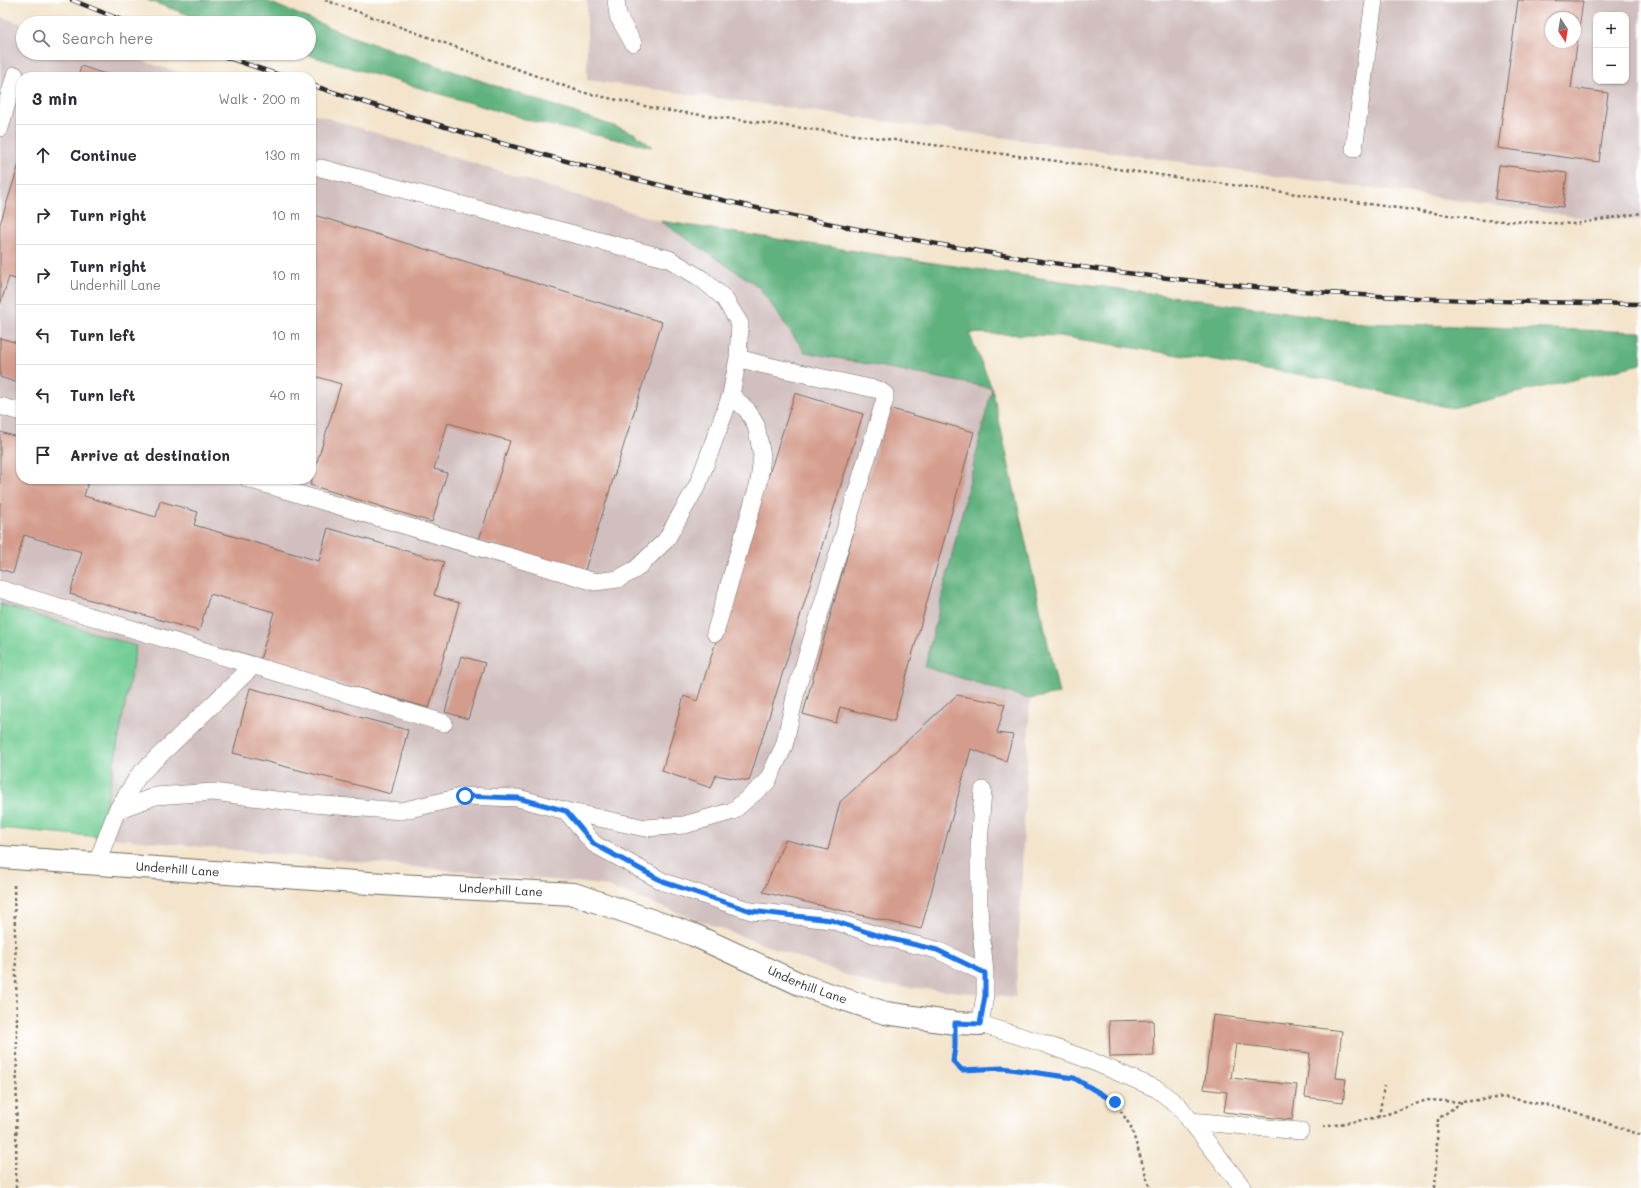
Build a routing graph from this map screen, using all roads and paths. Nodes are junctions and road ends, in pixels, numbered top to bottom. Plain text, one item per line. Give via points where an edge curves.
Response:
1 (325, 0) edge
2 (616, 0) edge
3 (1374, 0) edge
4 (633, 44) dead end
5 (14, 75) dead end
6 (0, 128) edge
7 (1354, 149) dead end
8 (321, 168) dead end
9 (1641, 213) edge
10 (738, 358) junction
11 (731, 395) junction
12 (0, 406) edge
13 (16, 411) edge
14 (265, 484) edge
15 (0, 589) edge
16 (716, 634) dead end
17 (253, 666) junction
18 (444, 723) dead end
19 (983, 790) dead end
20 (117, 810) junction
21 (566, 811) junction
22 (8, 858) edge
23 (96, 865) junction
24 (985, 973) junction
25 (955, 1023) junction
26 (980, 1024) junction
27 (1066, 1077) dead end
28 (1087, 1086) dead end
29 (1384, 1086) dead end
30 (1462, 1102) junction
31 (1379, 1117) junction
32 (1190, 1121) junction
33 (1300, 1131) joint
34 (1641, 1135) edge
35 (16, 1188) edge
36 (1150, 1188) edge
37 (1243, 1188) edge
38 (1435, 1188) edge

1 - 9 path via 581,92 663,110 1104,167 1484,220 1575,224
2 - 4 lane via 618,16
3 - 7 lane
5 - 6 lane
8 - 10 lane via 669,259 702,279 724,298 740,324
10 - 11 lane
10 - 21 lane via 879,390 885,399 797,688 784,746 767,782 733,811 684,825 646,828
11 - 14 lane via 698,484 666,540 636,568 618,579 595,582
11 - 16 lane via 747,410 756,425 762,456 759,482
12 - 13 lane
15 - 17 lane
17 - 18 lane
17 - 20 lane via 139,775
19 - 24 lane via 979,844 979,909
20 - 21 lane via 156,796 213,792 401,811 465,796 518,798
20 - 23 lane
21 - 24 lane via 594,844 664,882 751,911 831,920 879,936 937,950
22 - 23 street, Underhill Lane
22 - 35 path via 14,881 17,1024
23 - 25 street, Underhill Lane via 574,894 694,935 802,985 885,1013
24 - 26 lane via 985,996
25 - 26 street, Underhill Lane
25 - 27 path via 953,1061 962,1070 1003,1068
26 - 32 lane via 1089,1060 1157,1089 1179,1106
28 - 36 path via 1115,1102 1131,1127
29 - 31 path
30 - 31 path via 1427,1100
30 - 34 path via 1504,1097 1566,1109
30 - 38 path via 1438,1119
31 - 33 path
32 - 33 lane
32 - 37 lane

